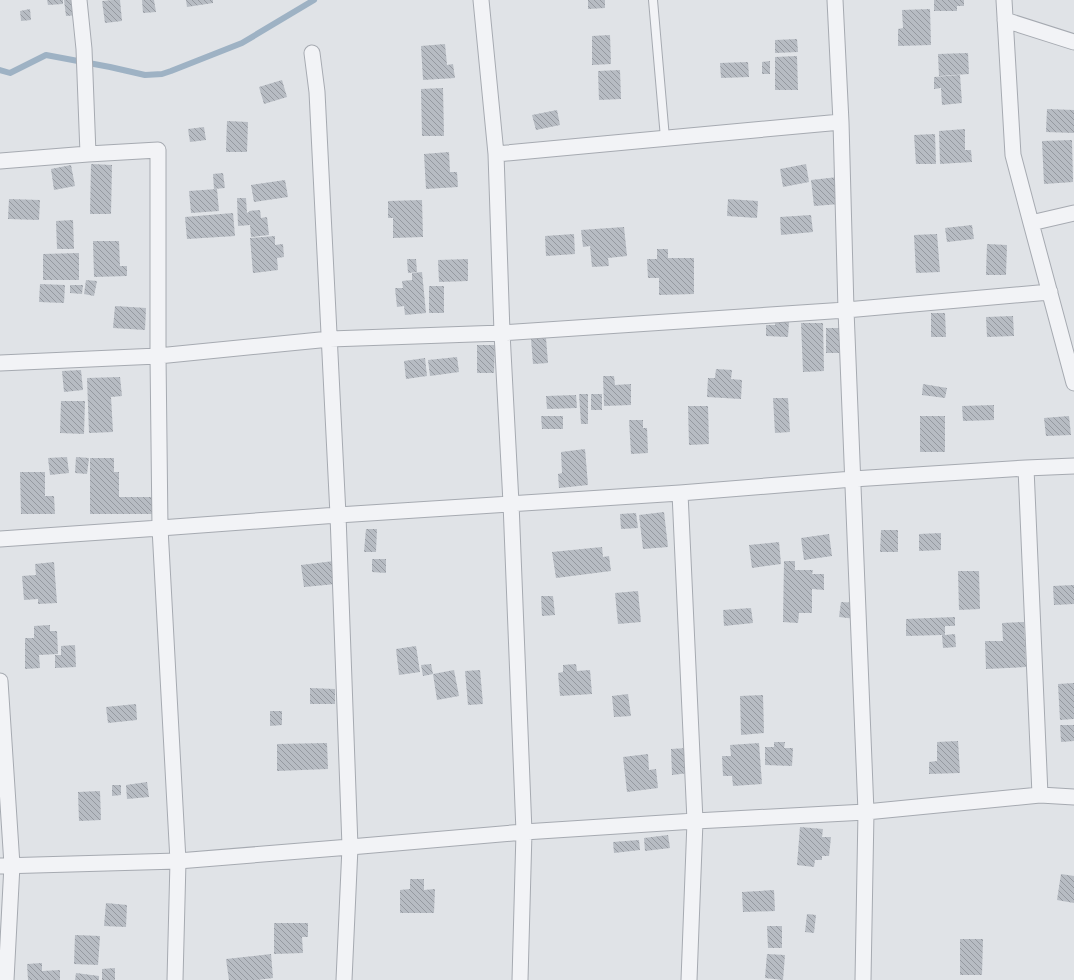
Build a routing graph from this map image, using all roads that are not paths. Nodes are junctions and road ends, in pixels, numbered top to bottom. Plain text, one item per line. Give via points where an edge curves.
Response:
1 (79, 0) edge
2 (481, 0) edge
3 (653, 0) edge
4 (834, 0) edge
5 (1004, 0) edge
6 (1005, 20) junction
7 (1074, 42) edge
8 (312, 53) dead end
9 (841, 122) junction
10 (665, 138) junction
11 (88, 154) junction
12 (496, 154) junction
13 (0, 160) edge
14 (1074, 213) edge
15 (1031, 223) junction
16 (1050, 292) junction
17 (846, 310) junction
18 (502, 333) junction
19 (330, 340) junction
20 (158, 356) junction
21 (0, 363) edge
22 (1074, 383) edge
23 (1074, 466) edge
24 (1026, 468) junction
25 (853, 479) junction
26 (680, 493) junction
27 (511, 503) junction
28 (338, 515) junction
29 (160, 528) junction
30 (0, 539) edge
31 (0, 681) edge
32 (1040, 795) junction
33 (1074, 797) edge
34 (866, 812) junction
35 (695, 821) junction
36 (524, 832) junction
37 (350, 847) junction
38 (178, 861) junction
39 (6, 865) edge
40 (6, 980) edge
41 (174, 980) edge
42 (344, 980) edge
43 (520, 980) edge
44 (689, 980) edge
45 (863, 980) edge

1 - 11 street via 84,49
2 - 12 street
3 - 10 lane
4 - 9 street
5 - 6 street
6 - 7 street
6 - 15 street via 1014,155
8 - 19 street via 317,92
9 - 10 street
9 - 17 street
10 - 12 street
11 - 13 street
11 - 20 street via 158,150
12 - 18 street
14 - 15 street
15 - 16 street
16 - 17 street
16 - 22 street
17 - 18 street
17 - 25 street
18 - 19 street
18 - 27 street
19 - 20 street
19 - 28 street
20 - 21 street
20 - 29 street
23 - 24 street
24 - 25 street
24 - 32 street
25 - 26 street
25 - 34 street
26 - 27 street
26 - 35 street
27 - 28 street
27 - 36 street
28 - 29 street
28 - 37 street
29 - 30 street
29 - 38 street
31 - 39 street
32 - 33 street
32 - 34 street
34 - 35 street
34 - 45 street
35 - 36 street
35 - 44 street
36 - 37 street
36 - 43 street
37 - 38 street
37 - 42 street
38 - 39 street
38 - 41 street
39 - 40 street

